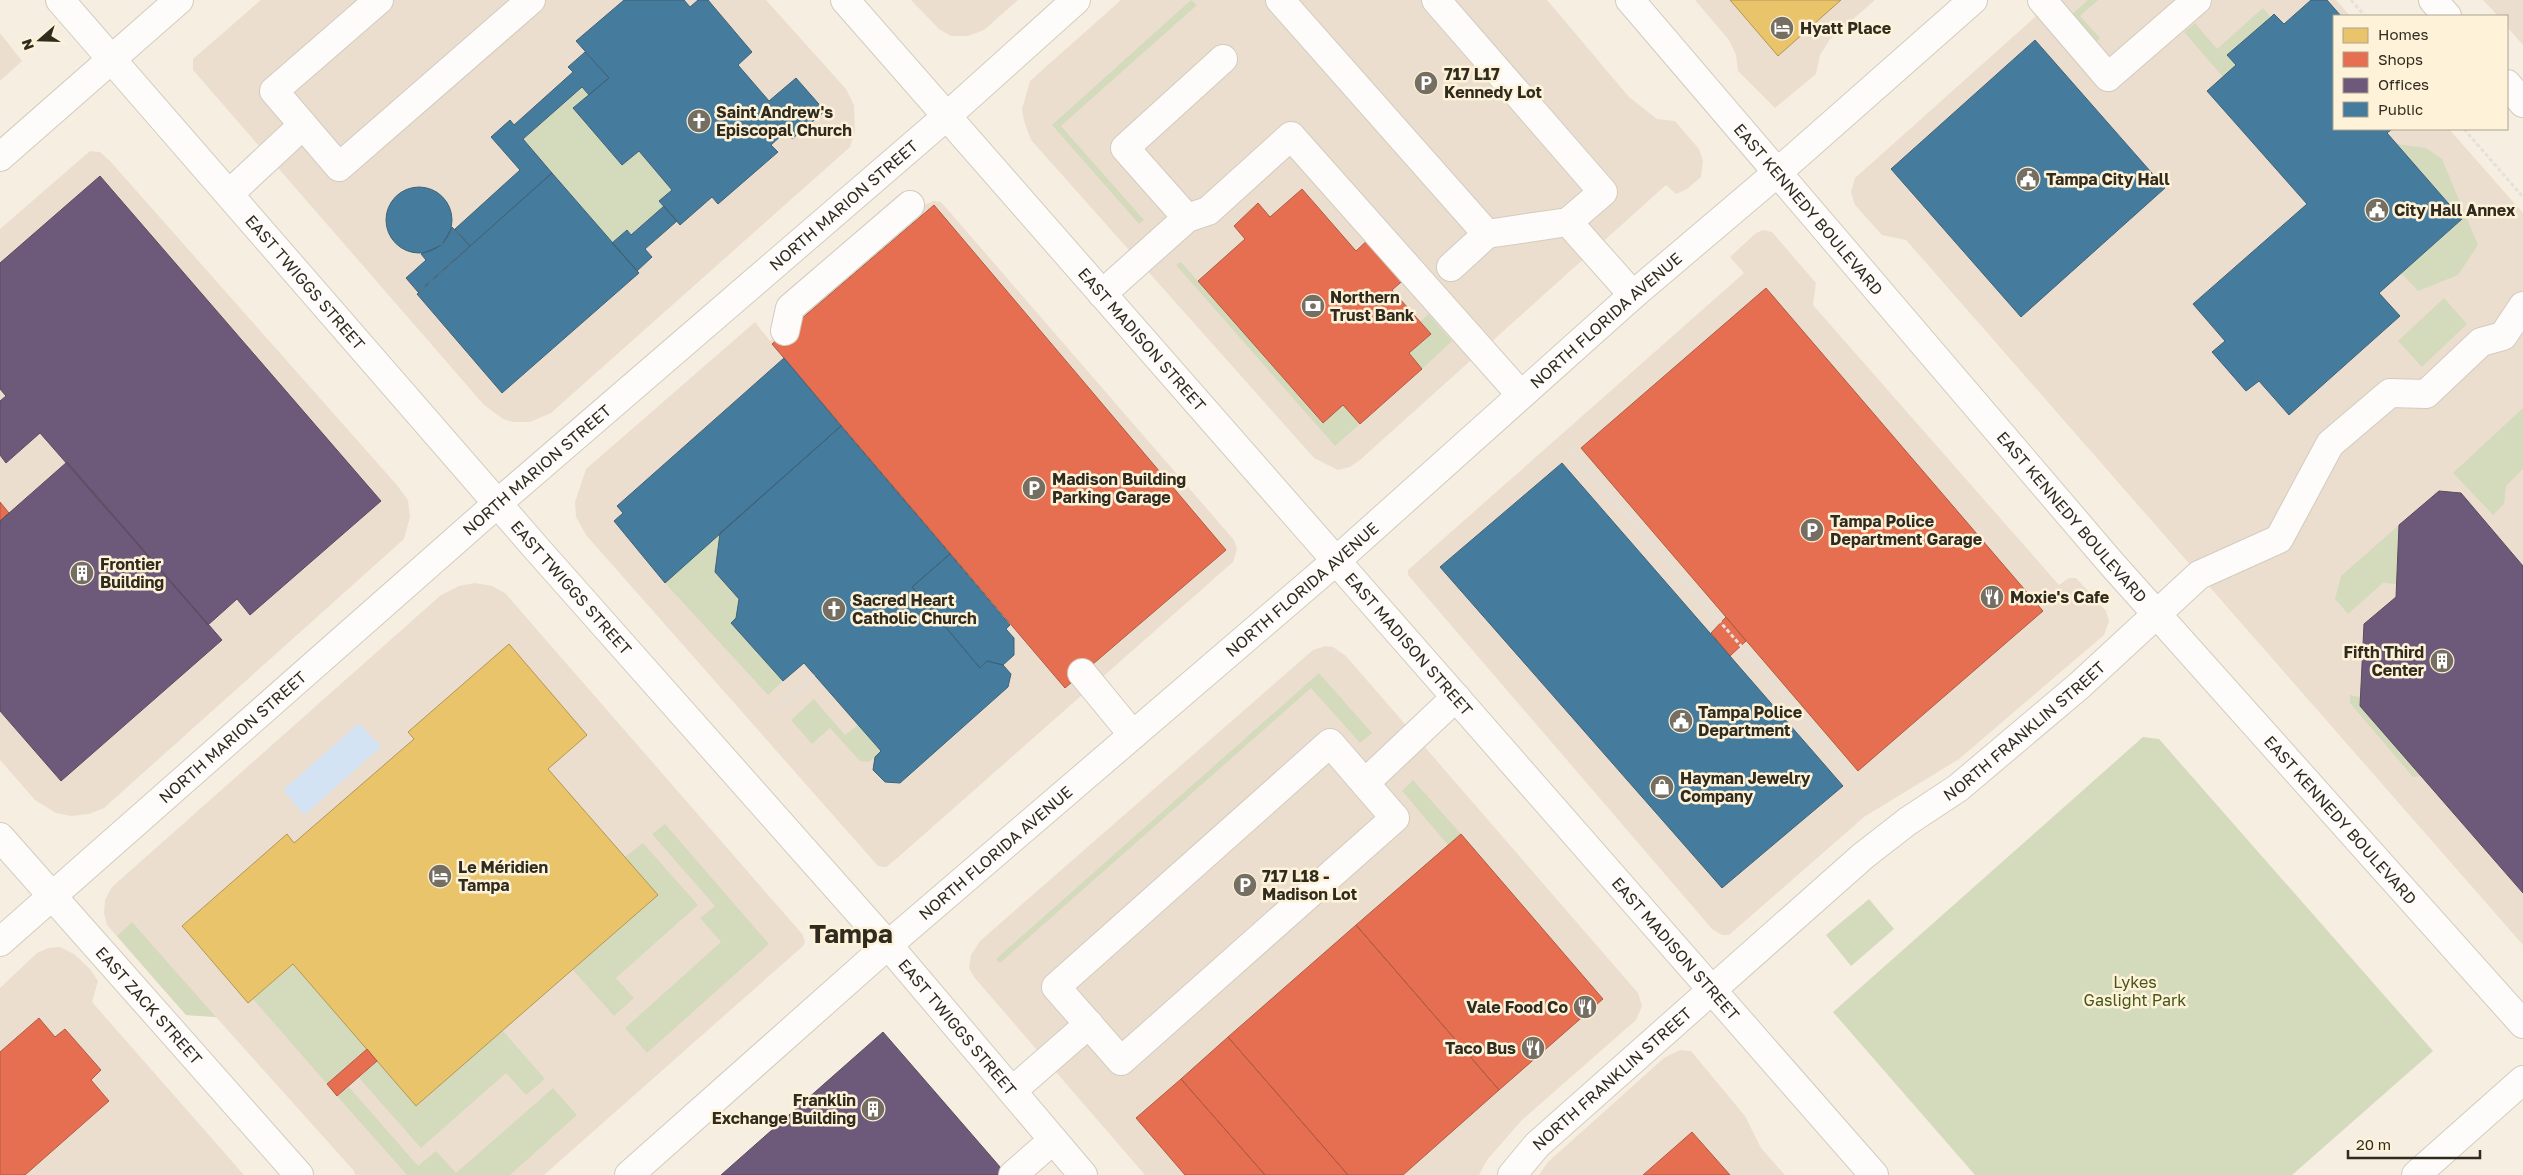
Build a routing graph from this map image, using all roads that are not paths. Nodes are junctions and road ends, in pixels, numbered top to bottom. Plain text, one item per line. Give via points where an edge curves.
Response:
1 (60, 0) edge
2 (179, 0) edge
3 (379, 0) edge
4 (531, 0) edge
5 (845, 0) edge
6 (1076, 0) edge
7 (1280, 0) edge
8 (1436, 0) edge
9 (1630, 0) edge
10 (2042, 0) edge
11 (2197, 0) edge
12 (2433, 0) edge
13 (1968, 2) edge
14 (2447, 15) edge
15 (1223, 59) dead end
16 (112, 60) junction
17 (2508, 85) edge
18 (2523, 103) edge
19 (947, 116) junction
20 (302, 125) junction
21 (0, 157) edge
22 (1778, 172) junction
23 (229, 194) junction
24 (910, 205) dead end
25 (1187, 218) junction
26 (1568, 222) junction
27 (1487, 234) junction
28 (1451, 267) dead end
29 (1102, 294) junction
30 (1633, 295) junction
31 (2523, 306) edge
32 (784, 330) dead end
33 (1521, 395) junction
34 (498, 503) junction
35 (1336, 560) junction
36 (2157, 613) junction
37 (1082, 673) dead end
38 (1456, 697) junction
39 (1132, 735) junction
40 (1365, 782) junction
41 (0, 837) edge
42 (52, 897) junction
43 (0, 942) edge
44 (888, 945) junction
45 (1712, 990) junction
46 (1089, 1024) junction
47 (2523, 1024) edge
48 (2523, 1080) edge
49 (1012, 1091) junction
50 (1053, 1140) junction
51 (299, 1175) edge
52 (629, 1175) edge
53 (1013, 1175) edge
54 (1083, 1175) edge
55 (1512, 1175) edge
56 (1874, 1175) edge
57 (2416, 1175) edge

1 - 16 street, EAST TWIGGS STREET
2 - 16 street
3 - 20 street via 274,91
4 - 20 street via 339,167
5 - 19 street, EAST MADISON STREET
6 - 19 street, NORTH MARION STREET
7 - 27 street
8 - 26 street via 1603,192
9 - 22 street, EAST KENNEDY BOULEVARD
10 - 11 street via 2108,77
12 - 14 street
13 - 22 street, NORTH FLORIDA AVENUE
15 - 25 street via 1125,148
16 - 21 street
16 - 23 street, EAST TWIGGS STREET
17 - 18 street
19 - 29 street, EAST MADISON STREET
19 - 34 street, NORTH MARION STREET
20 - 23 street
22 - 30 street, NORTH FLORIDA AVENUE
22 - 36 street, EAST KENNEDY BOULEVARD
23 - 34 street, EAST TWIGGS STREET
24 - 32 street via 790,308
25 - 29 street
25 - 33 street via 1208,211 1291,136
26 - 27 street
26 - 30 street
27 - 28 street
29 - 35 street, EAST MADISON STREET
30 - 33 street, NORTH FLORIDA AVENUE
31 - 36 street, NORTH FRANKLIN STREET via 2503,336 2481,342 2426,394 2390,393 2330,444 2279,539 2199,575
33 - 35 street, NORTH FLORIDA AVENUE
34 - 42 street, NORTH MARION STREET
34 - 44 street, EAST TWIGGS STREET
35 - 38 street, EAST MADISON STREET
35 - 39 street, NORTH FLORIDA AVENUE
36 - 45 street, NORTH FRANKLIN STREET via 2072,692 1958,788 1878,844
36 - 47 street, EAST KENNEDY BOULEVARD
37 - 39 street
38 - 40 street
38 - 45 street, EAST MADISON STREET
39 - 44 street, NORTH FLORIDA AVENUE
40 - 46 street via 1395,818 1121,1061
40 - 46 street via 1330,743 1056,987
41 - 42 street, EAST ZACK STREET
42 - 43 street, NORTH MARION STREET
42 - 51 street, EAST ZACK STREET
44 - 49 street, EAST TWIGGS STREET
44 - 52 street, NORTH FLORIDA AVENUE
45 - 55 street, NORTH FRANKLIN STREET via 1538,1145
45 - 56 street, EAST MADISON STREET
46 - 49 street
48 - 57 street
49 - 50 street, EAST TWIGGS STREET
50 - 53 street
50 - 54 street, EAST TWIGGS STREET

